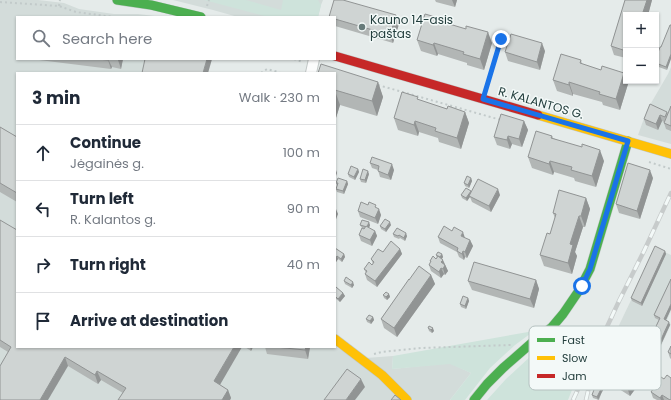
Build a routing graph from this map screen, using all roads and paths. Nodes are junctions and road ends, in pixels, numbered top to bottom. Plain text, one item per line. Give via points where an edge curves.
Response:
1 (60, 0) edge
2 (117, 0) edge
3 (0, 2) edge
4 (59, 6) junction
5 (106, 16) edge
6 (197, 16) edge
7 (501, 39) dead end
8 (336, 56) edge
9 (297, 60) edge
10 (313, 66) edge
11 (263, 72) edge
12 (278, 72) edge
13 (378, 85) edge
14 (483, 99) junction
15 (508, 122) edge
16 (628, 141) junction
17 (671, 154) edge
18 (643, 160) dead end
19 (671, 169) edge
20 (552, 326) edge
21 (336, 340) edge
22 (529, 344) edge
23 (529, 345) edge
24 (359, 357) junction
25 (407, 400) edge
26 (474, 400) edge

1 - 4 path
2 - 6 main road
3 - 4 path
4 - 5 path via 76,12
7 - 14 path
8 - 14 main road, R. KALANTOS G.
9 - 10 path
11 - 12 path via 266,69
13 - 15 path
14 - 16 main road, R. KALANTOS G.
16 - 17 main road, R. KALANTOS G.
16 - 20 main road via 590,269 571,305
18 - 19 path
21 - 24 main road
22 - 24 path via 421,348
23 - 26 main road via 493,377
24 - 25 main road

